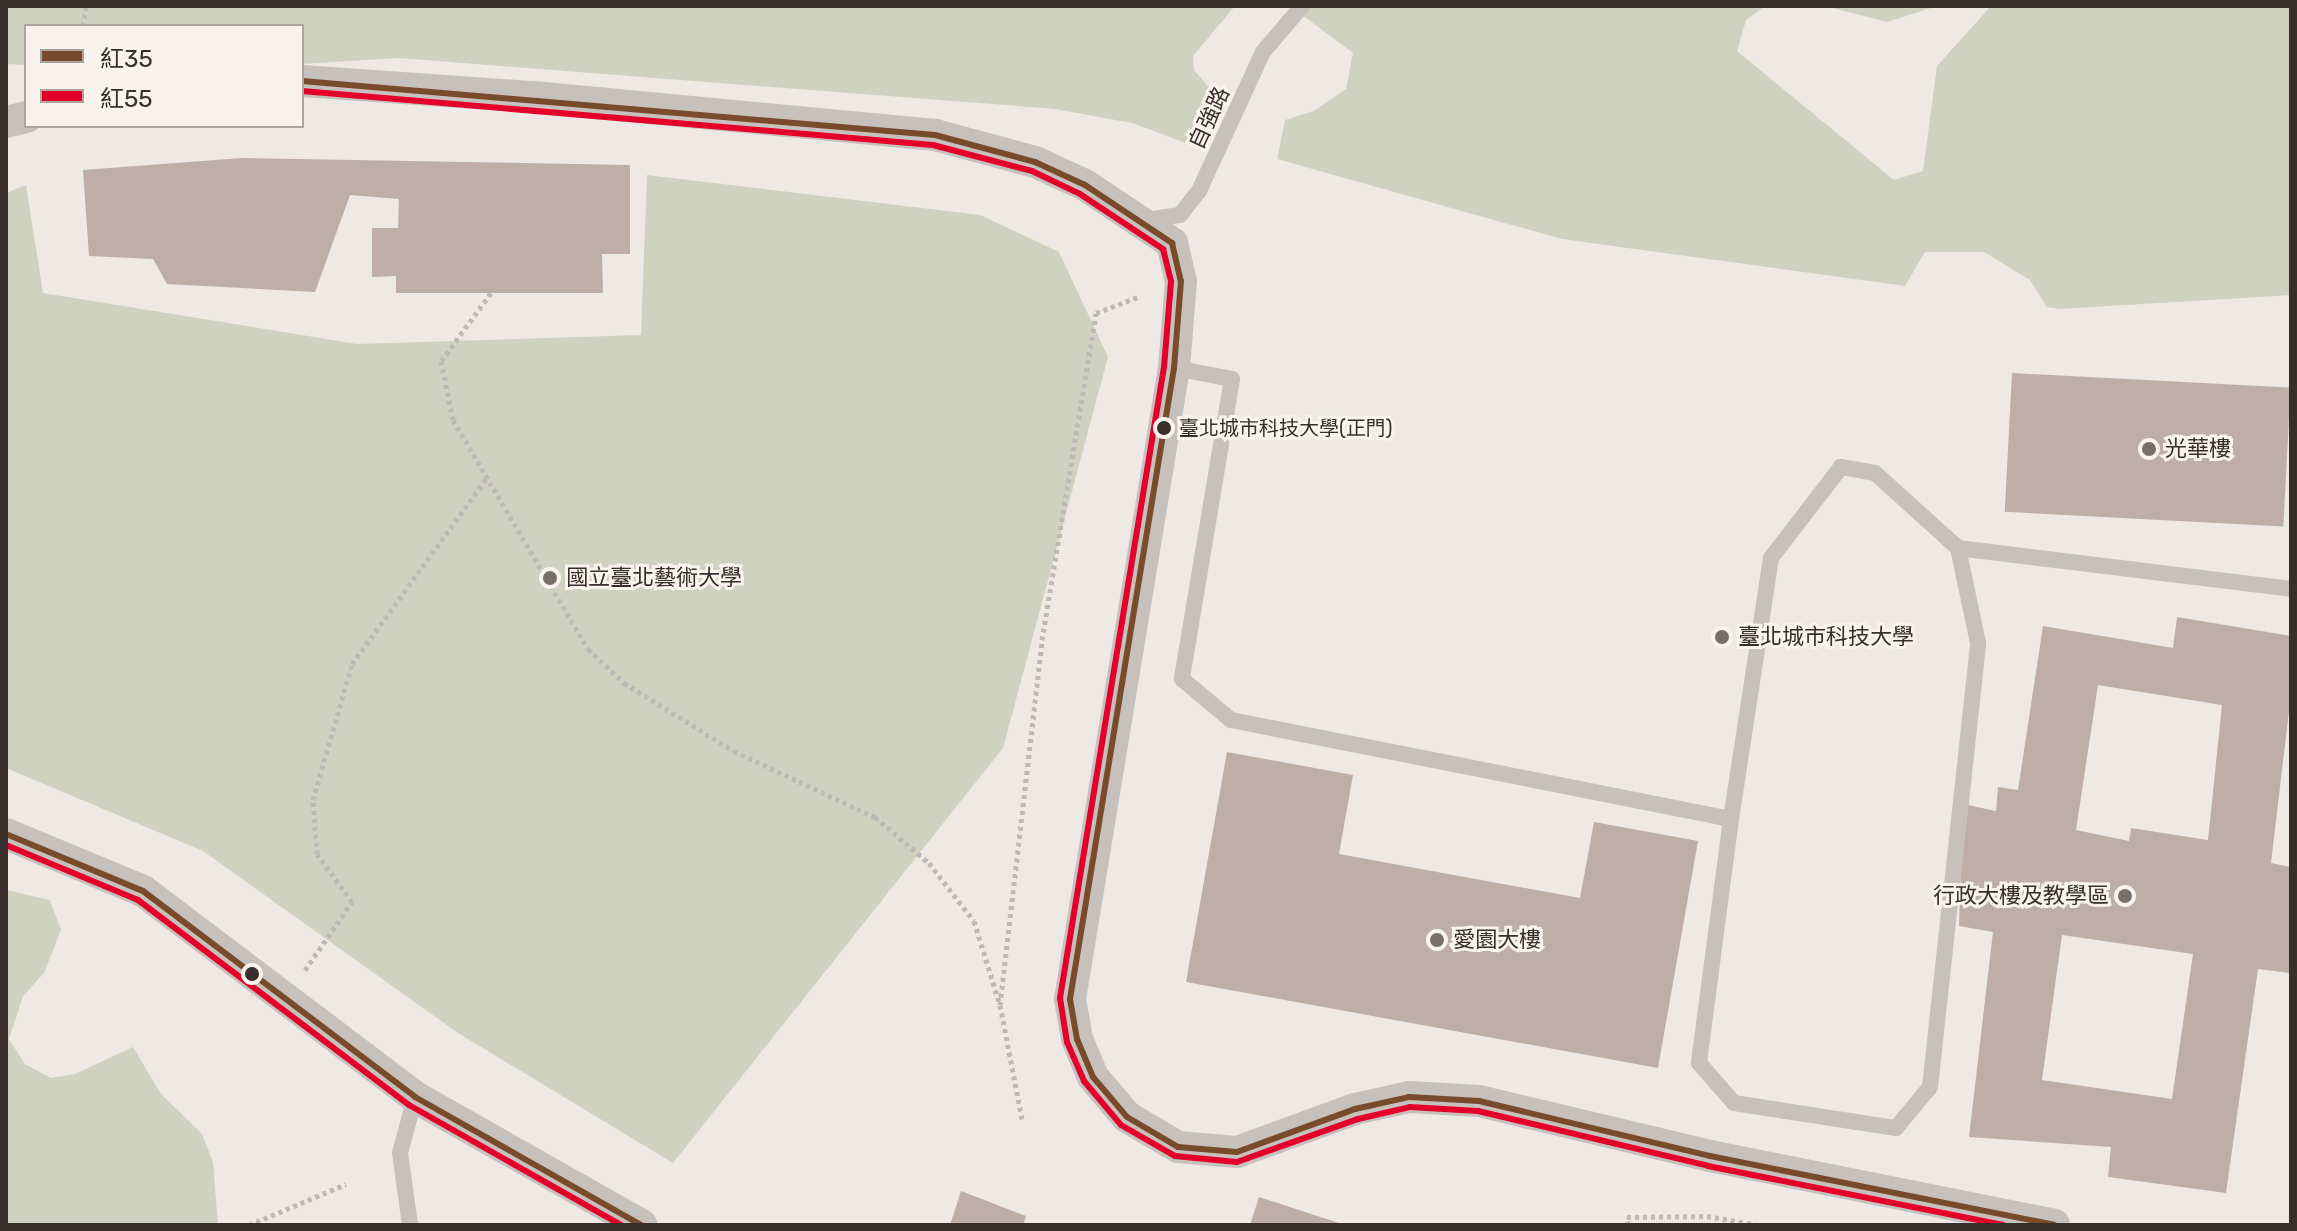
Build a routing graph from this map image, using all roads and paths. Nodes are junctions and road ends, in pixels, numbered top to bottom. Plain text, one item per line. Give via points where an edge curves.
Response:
1 (1302, 6) edge
2 (304, 81) edge
3 (1140, 222) junction
4 (491, 293) dead end
5 (1140, 296) dead end
6 (1174, 368) junction
7 (486, 479) junction
8 (1958, 548) junction
9 (2291, 589) edge
10 (1731, 819) junction
11 (6, 834) edge
12 (286, 997) junction
13 (1000, 1005) junction
14 (415, 1097) junction
15 (1022, 1119) dead end
16 (346, 1184) dead end
17 (249, 1225) edge
18 (410, 1225) edge
19 (641, 1225) edge
20 (1628, 1225) edge
21 (1757, 1225) edge
22 (2054, 1225) edge

1 - 3 lane, 自強路 via 1263,52 1199,191 1180,215
2 - 3 street via 549,98 935,135 1035,162 1085,185
3 - 6 street via 1172,243 1181,281
4 - 7 path via 441,361 453,420
5 - 13 path via 1096,313 1042,640
6 - 10 lane via 1232,379 1182,679 1231,720
6 - 22 street via 1070,999 1077,1039 1093,1077 1127,1117 1178,1147 1237,1152 1355,1109 1409,1097 1479,1101 1710,1156
7 - 12 path via 352,664 313,800 317,854 352,902
7 - 13 path via 588,649 624,683 734,751 875,817 929,863 974,921
8 - 9 lane
8 - 10 lane via 1875,473 1841,467 1771,558
8 - 10 lane via 1978,643 1930,1087 1896,1128 1734,1103 1699,1063
11 - 12 street via 143,891
12 - 14 street
13 - 15 path
14 - 18 lane via 400,1153
14 - 19 street
16 - 17 path
20 - 21 path via 1627,1217 1707,1216

